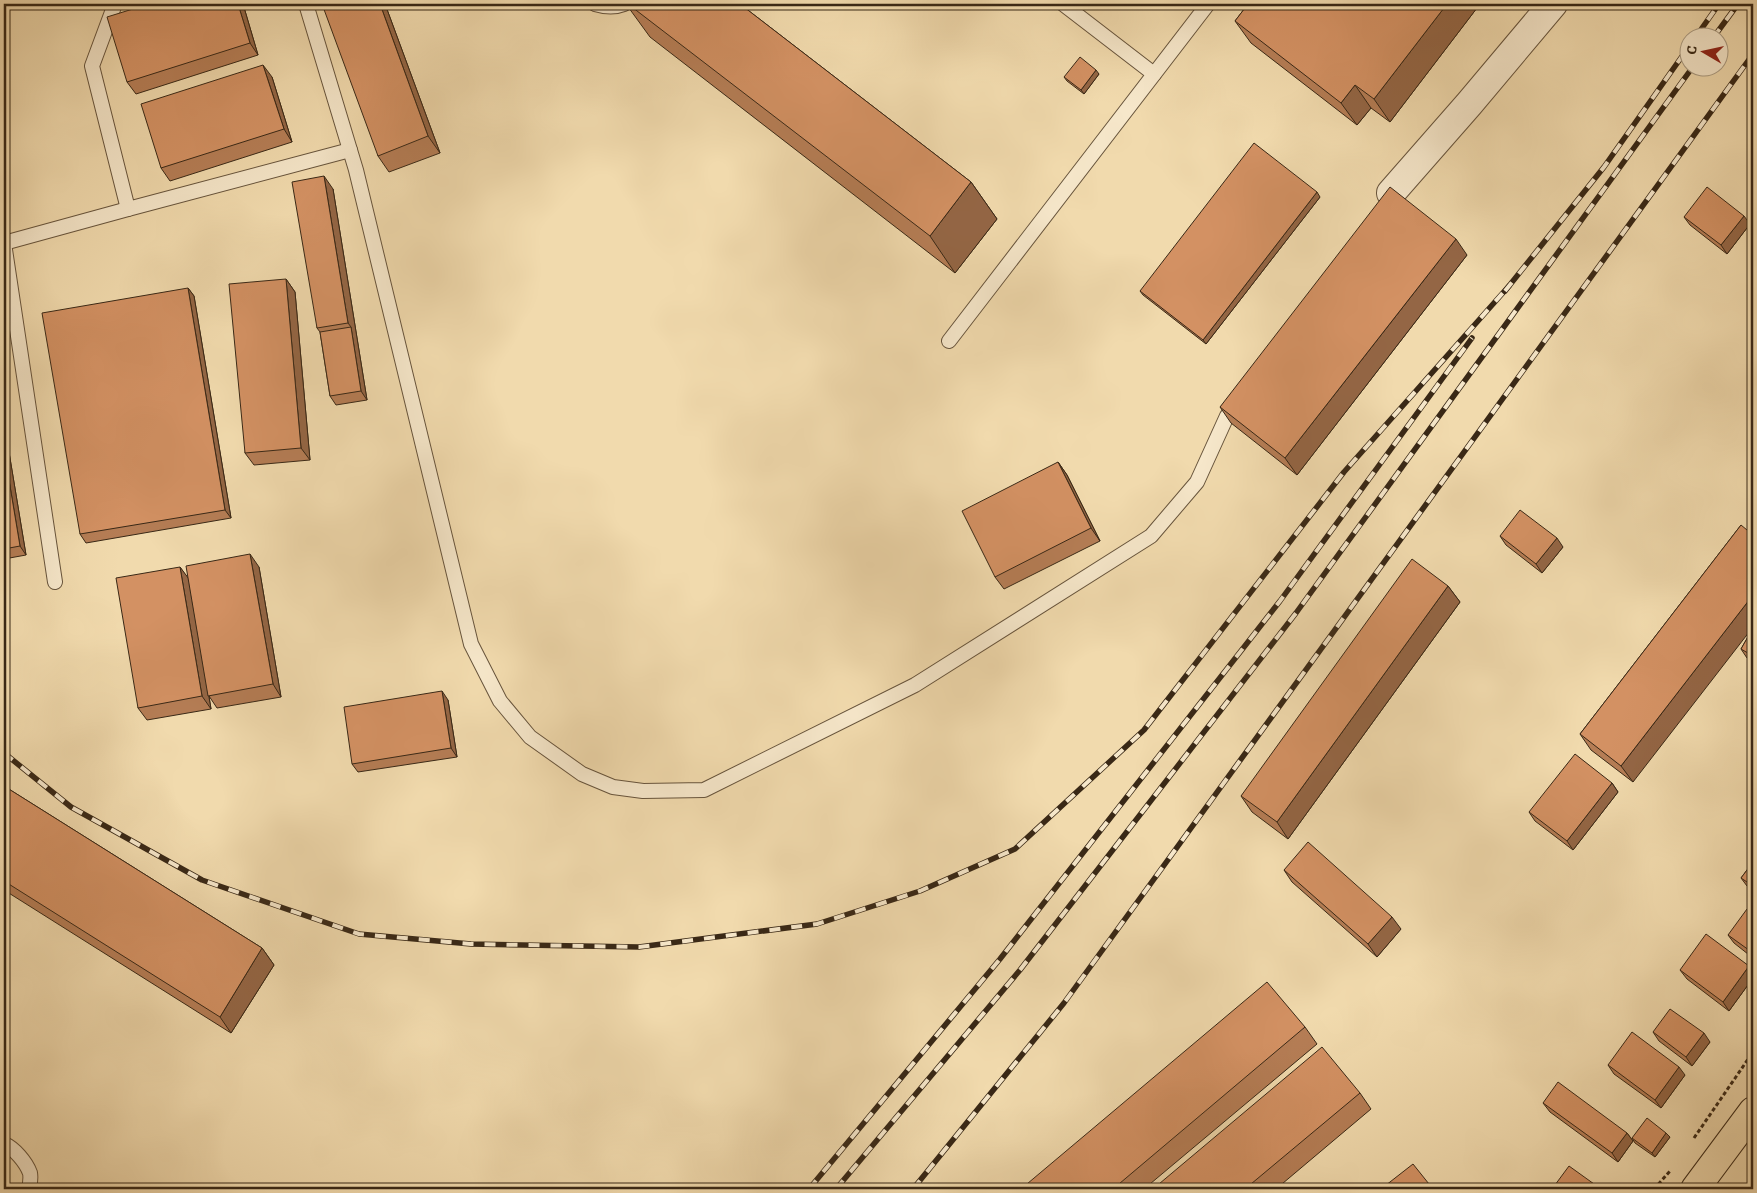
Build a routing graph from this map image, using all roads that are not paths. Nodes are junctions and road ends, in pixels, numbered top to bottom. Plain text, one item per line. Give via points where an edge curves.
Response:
1 (114, 4) edge
2 (306, 4) edge
3 (595, 4) edge
4 (624, 4) edge
5 (1063, 4) edge
6 (1208, 4) edge
7 (1553, 4) edge
8 (1154, 74) junction
9 (350, 150) junction
10 (1388, 197) edge
11 (128, 209) junction
12 (4, 243) edge
13 (949, 341) dead end
14 (1245, 392) edge
15 (55, 582) dead end
16 (1753, 1111) edge
17 (4, 1144) edge
18 (29, 1189) edge
19 (1695, 1189) edge

1 - 11 lane via 92,66
2 - 9 lane
3 - 4 lane via 604,7
5 - 8 lane
6 - 8 lane
7 - 10 street
8 - 13 lane
9 - 11 lane
9 - 14 lane via 471,644 500,701 530,737 582,774 613,787 643,791 704,790 915,685 1151,536 1197,482 1227,416
11 - 12 lane
12 - 15 lane
16 - 19 highway
17 - 18 lane via 14,1150 26,1166 30,1174

